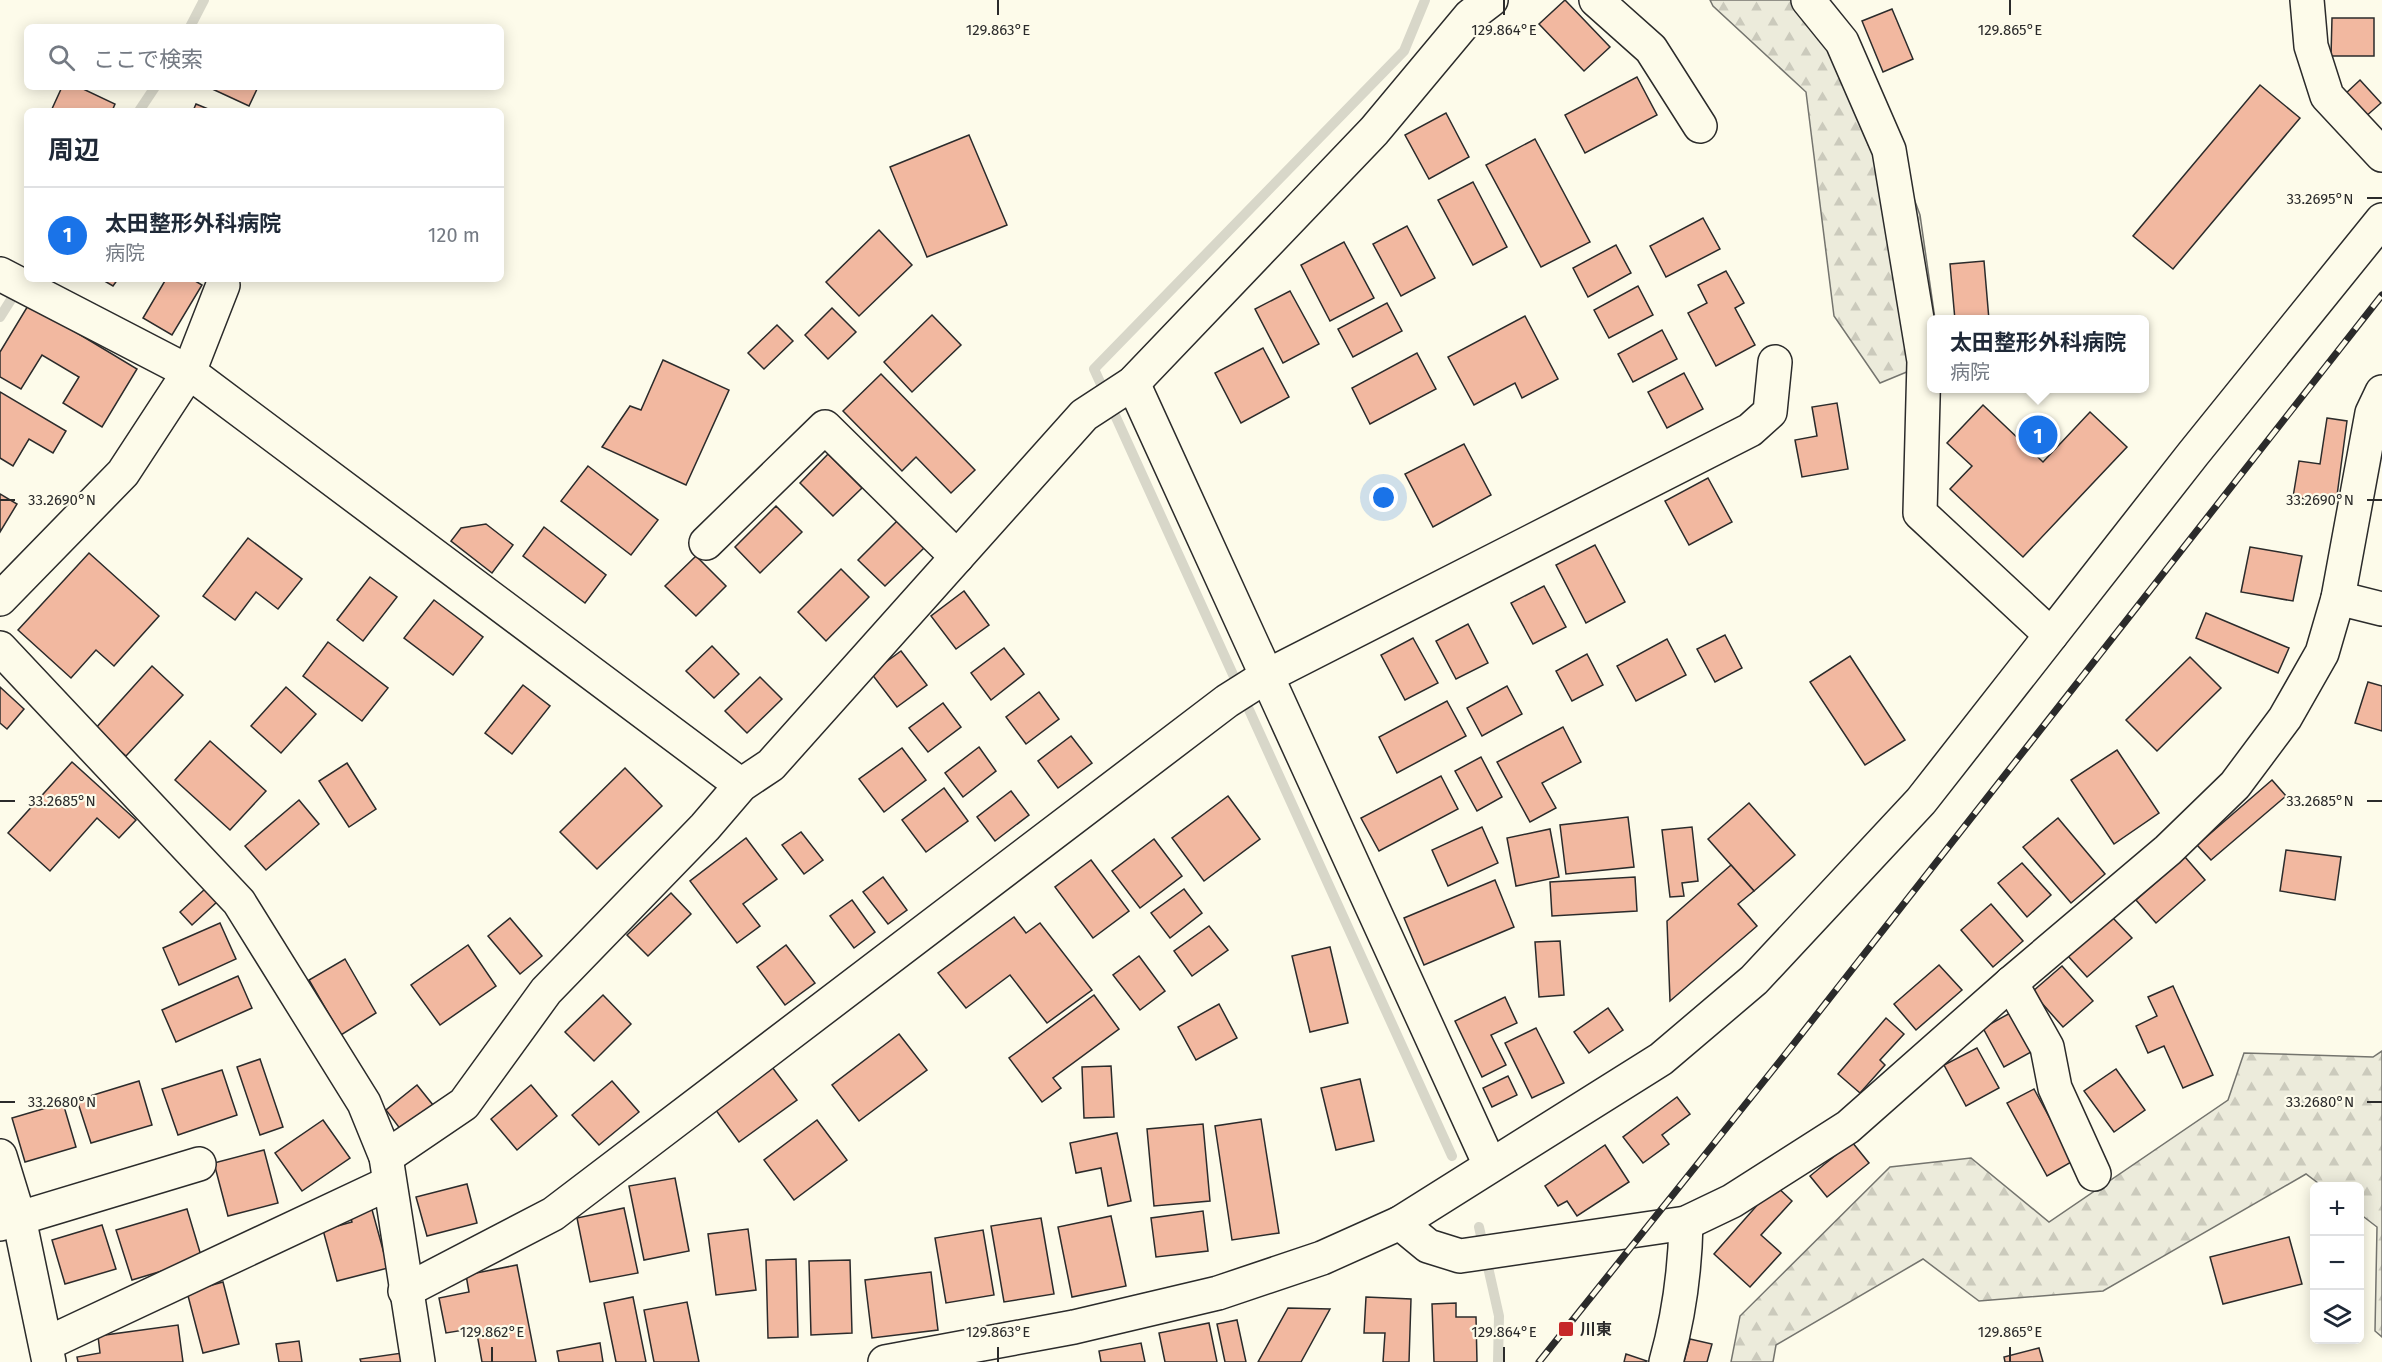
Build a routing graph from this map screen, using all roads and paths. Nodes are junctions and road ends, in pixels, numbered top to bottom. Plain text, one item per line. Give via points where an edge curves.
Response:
1 (1491, 0) edge
2 (1596, 0) edge
3 (1808, 0) edge
4 (2307, 0) edge
5 (1700, 126) dead end
6 (2382, 155) edge
7 (2382, 220) edge
8 (0, 274) edge
9 (223, 285) dead end
10 (1775, 362) dead end
11 (189, 372) junction
12 (1132, 383) junction
13 (2382, 392) edge
14 (706, 543) dead end
15 (957, 557) junction
16 (2338, 598) junction
17 (0, 599) edge
18 (2382, 609) edge
19 (2050, 635) junction
20 (0, 648) edge
21 (1265, 677) junction
22 (741, 785) junction
23 (2011, 983) junction
24 (0, 1156) edge
25 (199, 1164) dead end
26 (1490, 1165) junction
27 (387, 1170) junction
28 (2094, 1174) dead end
29 (9, 1221) edge
30 (1400, 1223) junction
31 (1686, 1223) junction
32 (405, 1291) junction
33 (48, 1353) edge
34 (418, 1362) edge
35 (885, 1362) edge
36 (1666, 1362) edge

1 - 12 street via 1470,16 1374,131
2 - 5 street via 1651,49
3 - 19 street via 1842,42 1889,150 1924,361 1920,513
4 - 6 street via 2311,46 2327,96
7 - 19 street
8 - 11 street
9 - 11 street
10 - 21 street via 1770,412 1750,430
11 - 17 street via 123,472
11 - 22 street
12 - 15 street via 1084,415
12 - 21 street
13 - 16 street via 2372,413
14 - 15 street via 825,427
15 - 22 street via 771,765
16 - 18 street
16 - 23 street via 2322,653 2285,718 2235,785 2168,850
19 - 26 street via 1920,801 1754,980 1661,1059
20 - 27 street via 239,902 364,1103
21 - 26 street
21 - 32 street via 1227,701 553,1214
22 - 27 street via 546,991 464,1104
23 - 28 street via 2047,1047 2055,1088
23 - 31 street via 1848,1127 1732,1202
24 - 29 street
25 - 29 street
26 - 30 street
27 - 32 street
27 - 33 street
29 - 33 street
30 - 31 street via 1428,1246 1461,1256
30 - 35 street via 1322,1258 1218,1293 1074,1327
31 - 36 street via 1677,1324
32 - 34 street

